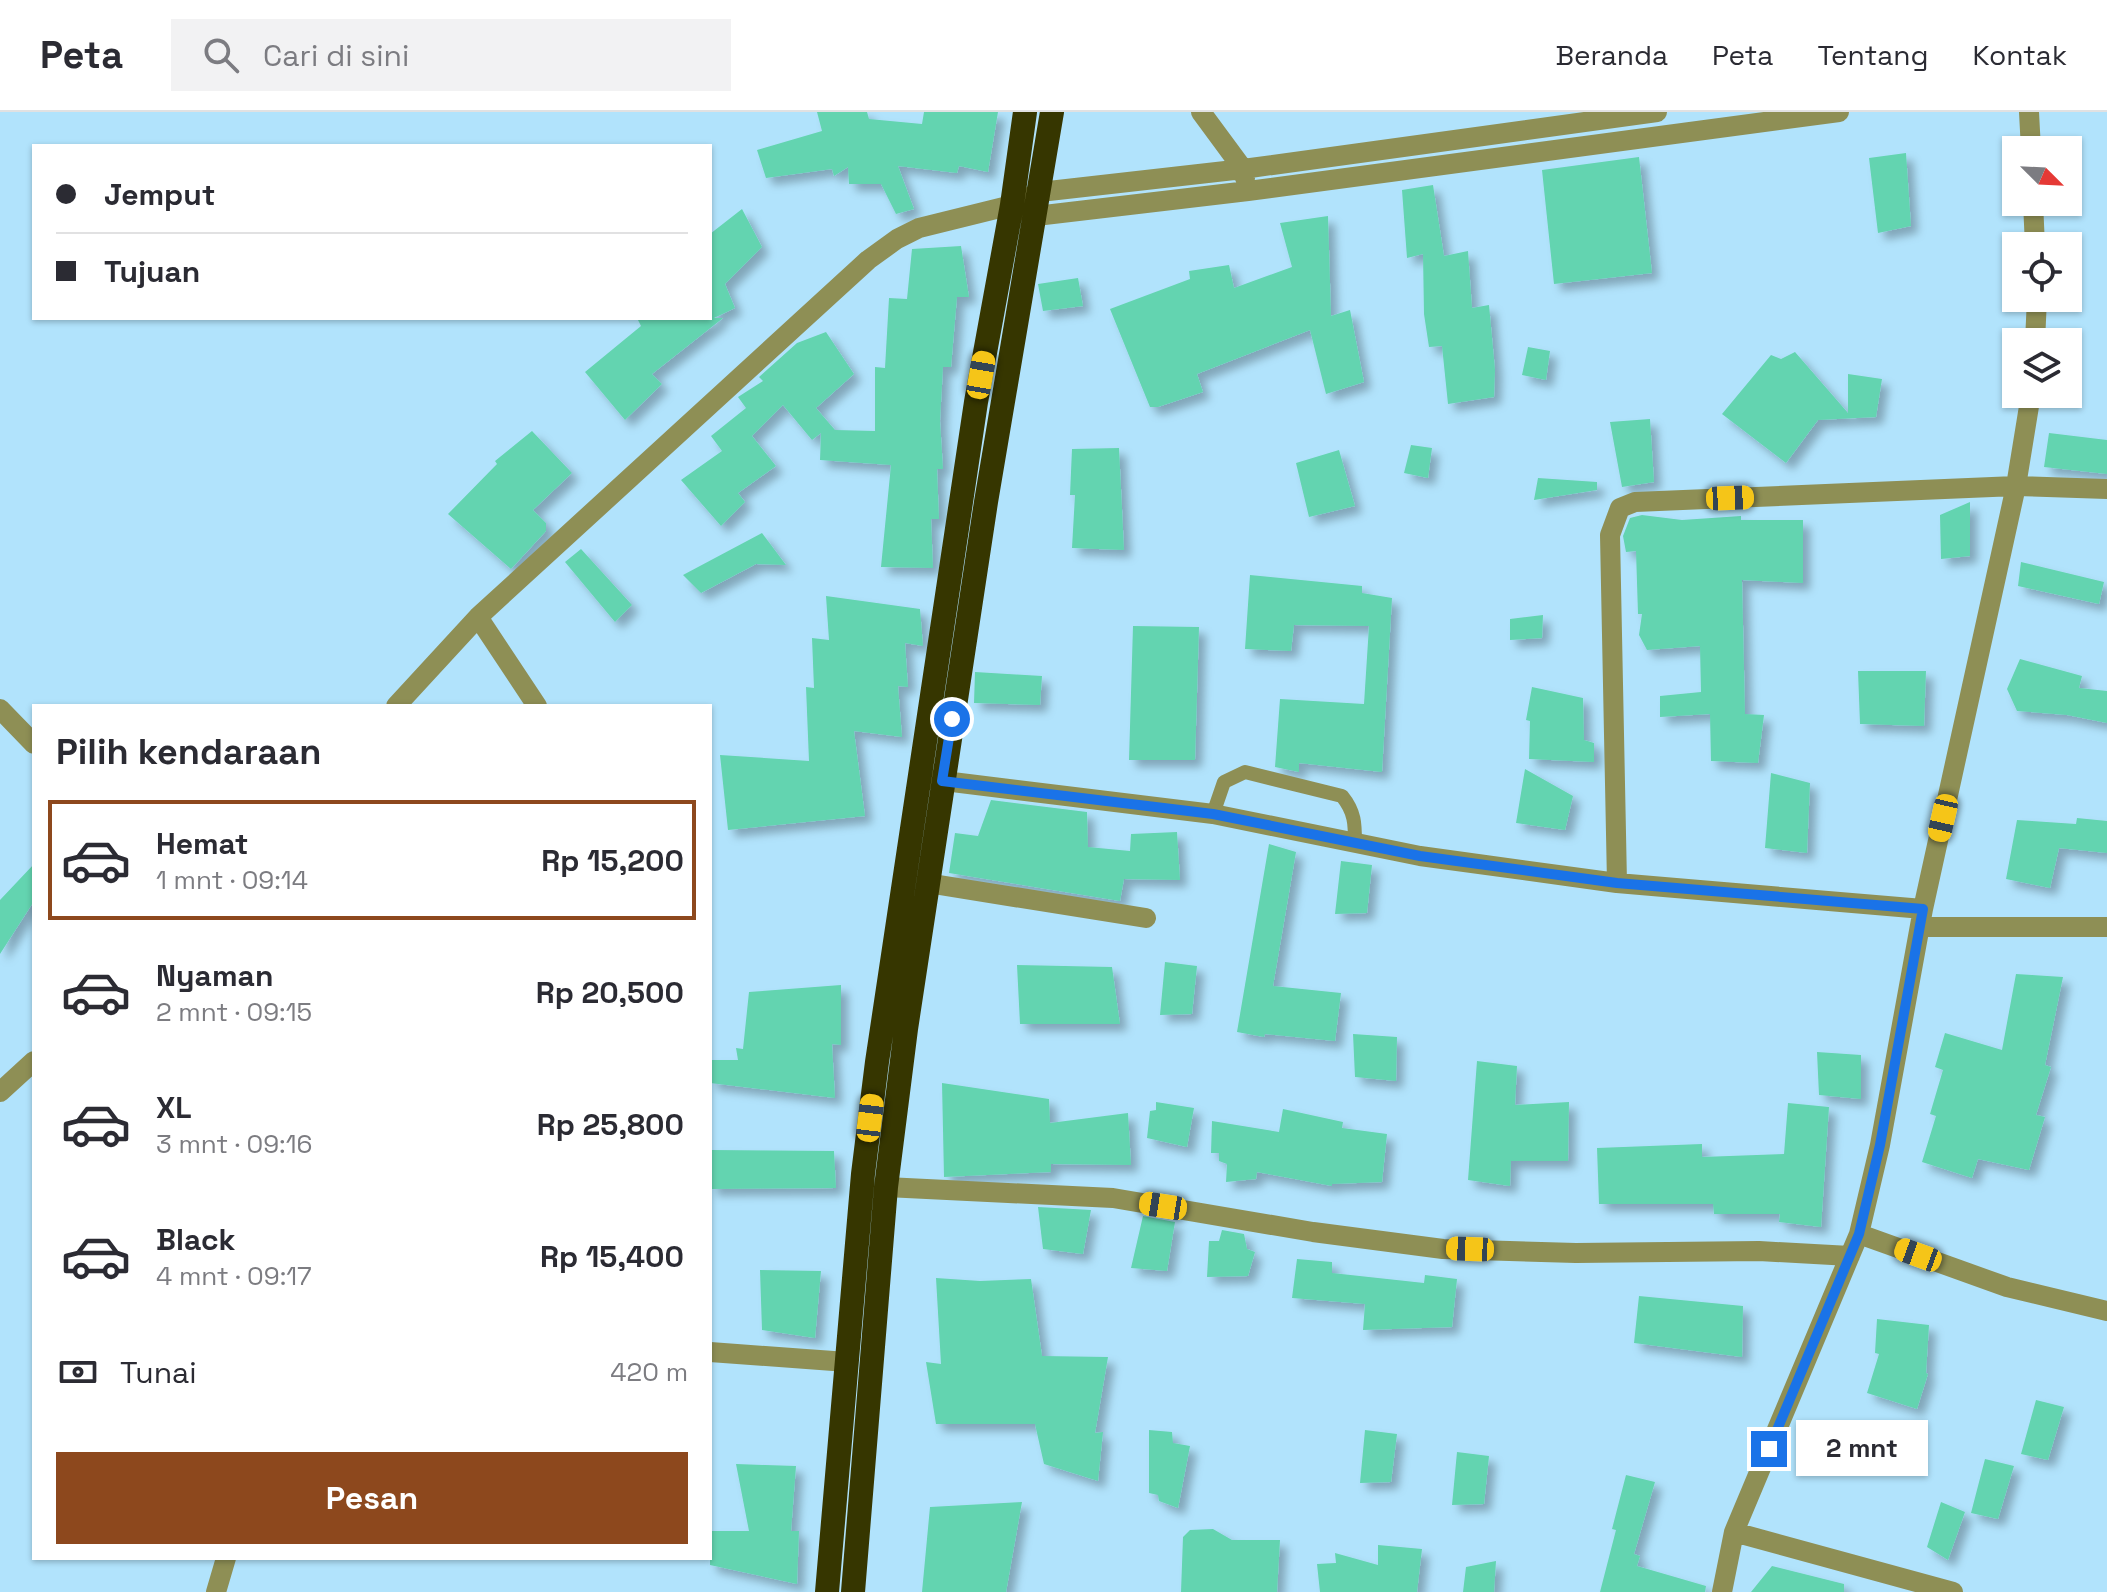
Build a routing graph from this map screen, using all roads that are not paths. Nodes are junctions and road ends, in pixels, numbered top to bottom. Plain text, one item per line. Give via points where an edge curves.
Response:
1 (1025, 112) edge
2 (1052, 112) edge
3 (1201, 112) edge
4 (1657, 112) edge
5 (1839, 112) edge
6 (2029, 112) edge
7 (2030, 136) edge
8 (1243, 169) junction
9 (1248, 191) junction
10 (1040, 192) junction
11 (1012, 205) junction
12 (1036, 216) junction
13 (2029, 408) edge
14 (2016, 486) junction
15 (2107, 489) edge
16 (478, 617) junction
17 (398, 704) edge
18 (536, 704) edge
19 (0, 709) edge
20 (32, 742) edge
21 (931, 779) junction
22 (1213, 814) junction
23 (1355, 843) junction
24 (927, 883) junction
25 (1617, 883) junction
26 (1146, 918) dead end
27 (1922, 918) junction
28 (2107, 927) edge
29 (32, 1063) edge
30 (0, 1092) edge
31 (886, 1187) junction
32 (1859, 1234) junction
33 (1850, 1256) junction
34 (2107, 1311) edge
35 (712, 1352) edge
36 (847, 1362) junction
37 (1734, 1532) junction
38 (225, 1560) edge
39 (216, 1592) edge
40 (827, 1592) edge
41 (853, 1592) edge
42 (1722, 1592) edge
43 (1953, 1592) edge

1 - 11 highway
2 - 10 highway
3 - 8 street
4 - 8 street
5 - 9 street
6 - 7 street
8 - 9 street
8 - 10 street
9 - 12 street
10 - 11 street
10 - 12 highway
11 - 12 street
11 - 16 street via 919,228 868,260
11 - 21 highway via 976,402
12 - 21 highway
13 - 14 street
14 - 15 street
14 - 25 street via 1635,502 1620,508 1610,535
14 - 27 street
16 - 17 street
16 - 18 street
19 - 20 street
21 - 22 street
21 - 24 highway
21 - 36 highway via 890,971 863,1174
22 - 23 street
22 - 23 lane via 1224,782 1245,772 1342,796 1355,820
23 - 25 street
24 - 26 street
24 - 31 highway
25 - 27 street
27 - 28 street
27 - 32 street
29 - 30 street
31 - 33 street via 1113,1198 1443,1249
31 - 41 highway
32 - 33 street
32 - 34 street via 2007,1287
33 - 37 street
35 - 36 street
36 - 40 highway
37 - 42 street
37 - 43 street
38 - 39 street

